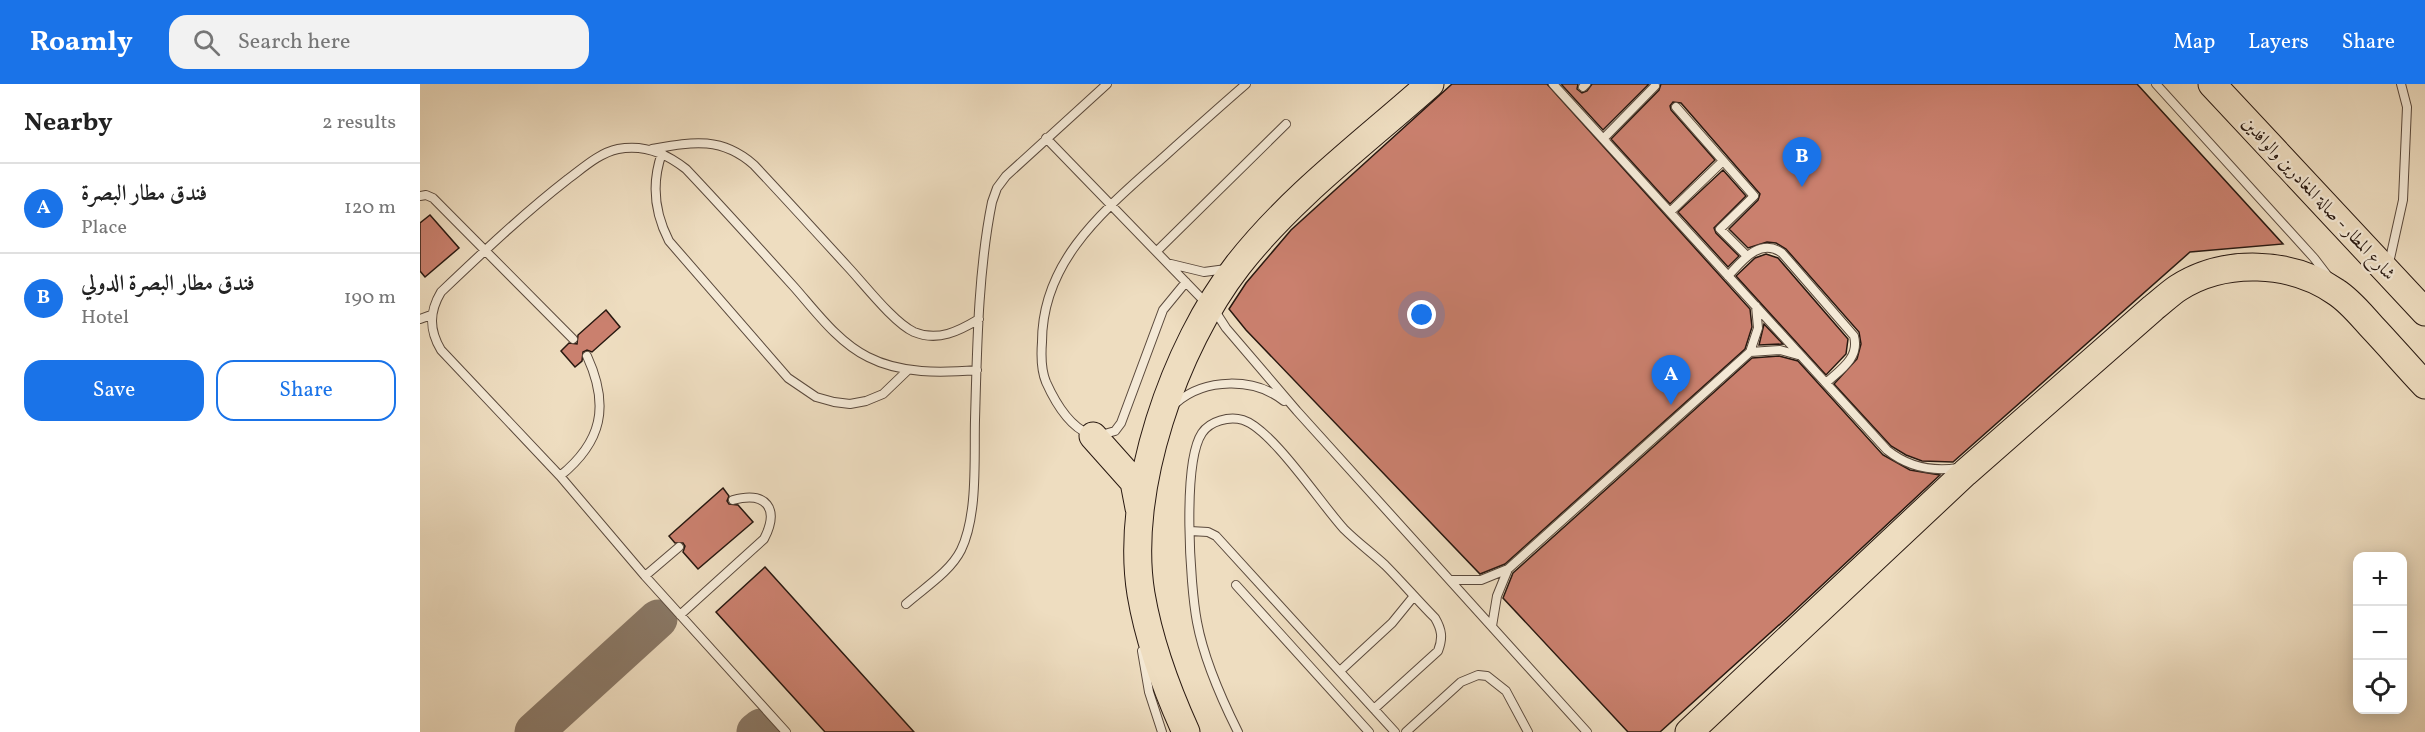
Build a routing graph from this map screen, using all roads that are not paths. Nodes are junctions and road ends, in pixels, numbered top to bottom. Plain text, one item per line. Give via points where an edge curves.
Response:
1 (1107, 84) edge
2 (1246, 84) edge
3 (1430, 84) edge
4 (1553, 84) edge
5 (2156, 84) edge
6 (2212, 84) edge
7 (2401, 84) edge
8 (1656, 85) edge
9 (1676, 107) dead end
10 (1286, 124) dead end
11 (1046, 138) junction
12 (1603, 139) junction
13 (647, 149) junction
14 (662, 153) junction
15 (1724, 161) junction
16 (420, 196) edge
17 (1111, 205) junction
18 (1670, 212) junction
19 (485, 251) junction
20 (1157, 251) junction
21 (1747, 256) junction
22 (1168, 263) junction
23 (1239, 265) junction
24 (2387, 271) junction
25 (1728, 276) junction
26 (1186, 282) junction
27 (2336, 292) junction
28 (1210, 306) junction
29 (1756, 306) junction
30 (420, 312) edge
31 (2425, 312) edge
32 (431, 315) junction
33 (979, 319) junction
34 (420, 320) edge
35 (573, 339) dead end
36 (1750, 352) junction
37 (587, 356) dead end
38 (1802, 357) junction
39 (908, 370) junction
40 (977, 370) junction
41 (1826, 383) junction
42 (2425, 385) edge
43 (1298, 411) junction
44 (1163, 415) junction
45 (1093, 436) junction
46 (1979, 461) junction
47 (560, 476) junction
48 (733, 500) dead end
49 (1140, 526) junction
50 (1190, 531) junction
51 (679, 547) dead end
52 (1508, 569) junction
53 (645, 576) junction
54 (1450, 580) junction
55 (1236, 585) dead end
56 (1141, 592) junction
57 (1414, 596) junction
58 (906, 604) dead end
59 (680, 615) junction
60 (1492, 626) junction
61 (1340, 671) junction
62 (1374, 709) junction
63 (786, 732) edge
64 (1162, 732) edge
65 (1186, 732) edge
66 (1238, 732) edge
67 (1369, 732) edge
68 (1395, 732) edge
69 (1406, 732) edge
70 (1528, 732) edge
71 (1587, 732) edge
72 (1689, 732) edge

1 - 11 lane
2 - 17 lane
3 - 23 highway via 1277,221
4 - 12 lane
5 - 27 lane via 2314,258
6 - 24 highway, شارع المطار - صالة المغادرين والوافدين
7 - 24 lane via 2407,107 2403,200
8 - 12 lane
9 - 15 lane
10 - 20 lane
11 - 17 lane
11 - 33 lane via 997,188 992,202
12 - 18 lane
13 - 14 lane
13 - 19 lane via 631,147 602,155 528,210
13 - 33 lane via 716,144 743,155 870,291 914,332 946,335
14 - 39 lane via 686,169 853,348 868,358
14 - 39 lane via 655,197 669,241 788,378 816,397 850,404 883,394
15 - 18 lane
15 - 21 lane via 1754,196 1720,229
16 - 19 lane via 433,198
17 - 20 lane
17 - 45 lane via 1066,257 1052,288 1042,335 1044,376 1050,392 1070,420
18 - 25 lane
19 - 32 lane via 441,292
19 - 35 lane
20 - 22 lane
21 - 25 lane
21 - 41 lane via 1764,248 1778,250 1854,336 1853,356
22 - 23 lane via 1204,272
22 - 26 lane
23 - 28 highway
24 - 31 highway, شارع المطار - صالة المغادرين والوافدين
25 - 29 lane
26 - 28 lane
26 - 45 lane via 1163,310 1121,423 1115,430
27 - 42 highway
27 - 46 highway via 2308,277 2278,268 2244,267 2211,273 2180,287
28 - 43 lane
28 - 44 highway via 1182,361
29 - 36 lane via 1758,328
29 - 38 lane
30 - 32 lane
32 - 34 lane
32 - 47 lane via 433,334 441,350
33 - 40 lane
36 - 38 lane via 1780,350
36 - 52 lane
37 - 47 lane via 597,377 601,399 599,422 578,462
38 - 41 lane
39 - 40 lane
40 - 58 lane via 968,531 952,564
41 - 46 lane via 1887,450 1903,462 1940,470
43 - 44 lane via 1278,395 1254,386 1229,383 1190,394
43 - 54 lane
44 - 49 highway via 1142,497
45 - 49 highway via 1134,482
46 - 72 highway
47 - 53 lane
48 - 59 lane via 757,498 767,504 772,516 770,528 764,538
49 - 56 highway
50 - 57 lane via 1193,472 1203,430 1226,418 1243,420 1267,437 1343,528
50 - 61 lane via 1216,536
50 - 66 lane via 1189,558 1197,621 1211,670
51 - 53 lane
52 - 54 lane via 1481,580
52 - 60 lane via 1497,596
53 - 59 lane
54 - 60 lane
55 - 67 lane
56 - 64 lane via 1149,692
56 - 65 highway via 1159,662
57 - 61 lane via 1396,619
57 - 62 lane via 1441,628 1442,640 1438,651
59 - 63 lane
60 - 71 lane
61 - 62 lane
62 - 68 lane
69 - 70 lane via 1461,682 1478,675 1487,676 1506,691

